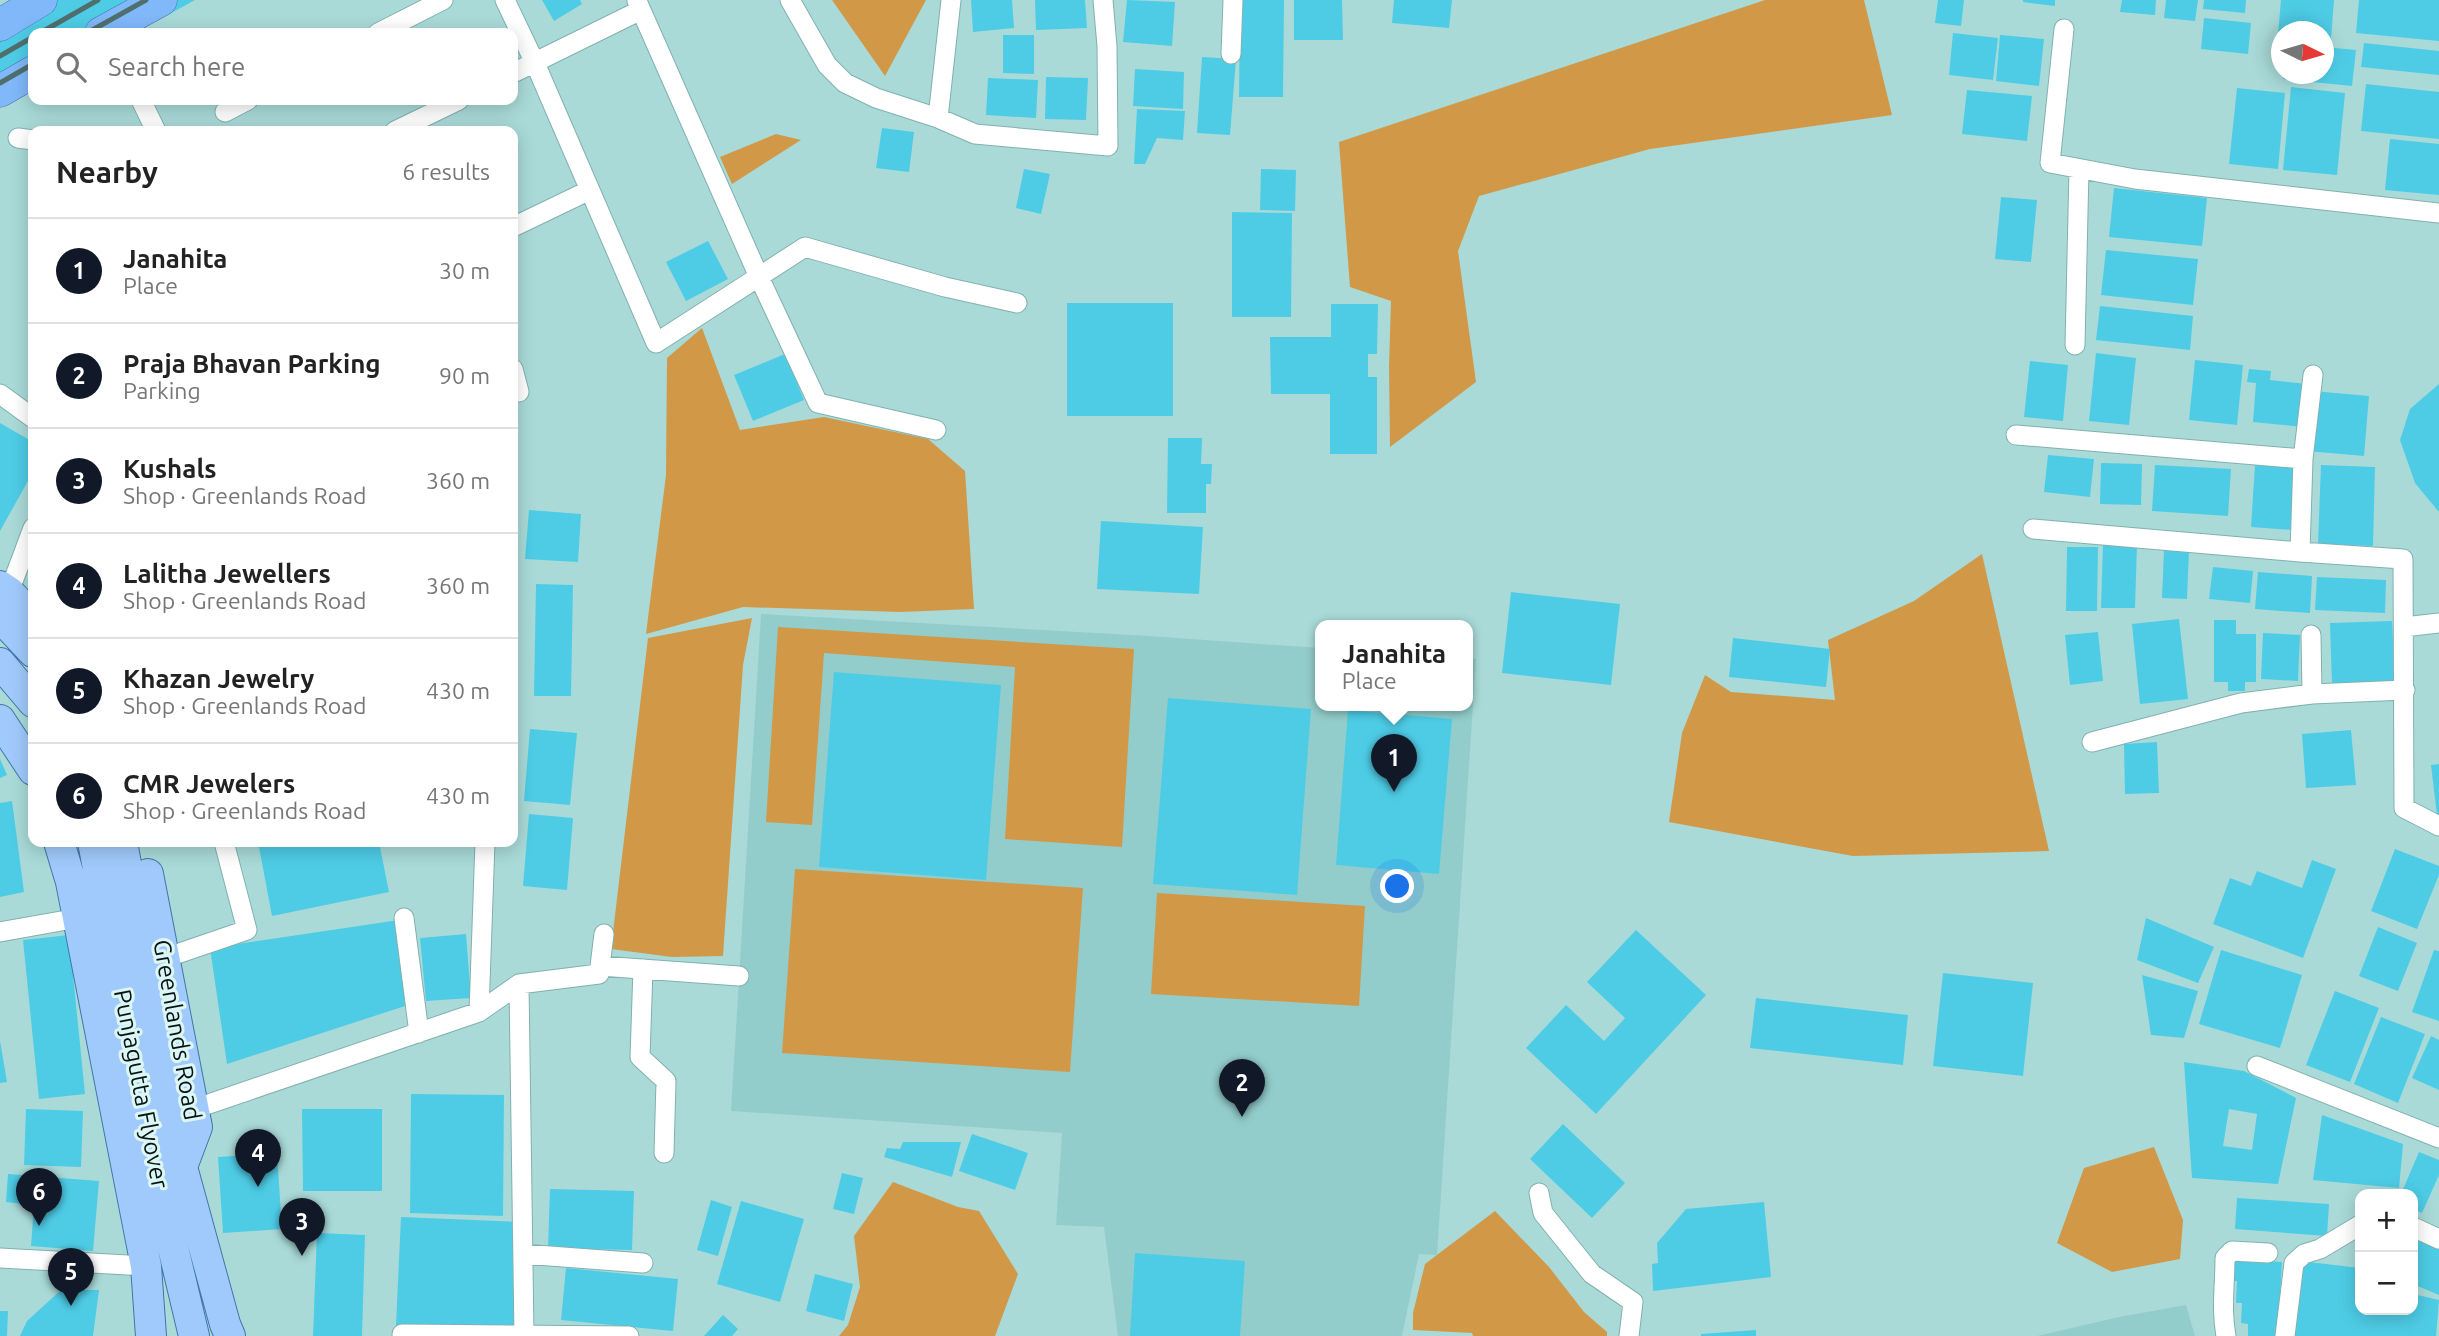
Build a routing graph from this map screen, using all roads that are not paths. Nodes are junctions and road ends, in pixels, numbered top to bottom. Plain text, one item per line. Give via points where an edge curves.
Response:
1 (41, 0) edge
2 (161, 0) edge
3 (443, 0) edge
4 (505, 0) edge
5 (790, 0) edge
6 (951, 0) edge
7 (1103, 0) edge
8 (1233, 0) edge
9 (639, 5) edge
10 (0, 25) edge
11 (112, 28) edge
12 (388, 28) edge
13 (2064, 29) dead end
14 (1231, 54) dead end
15 (535, 62) junction
16 (518, 71) edge
17 (28, 75) edge
18 (0, 91) edge
19 (143, 105) edge
20 (238, 105) edge
21 (449, 105) edge
22 (225, 112) dead end
23 (938, 118) junction
24 (154, 126) edge
25 (405, 126) edge
26 (2079, 169) junction
27 (590, 190) junction
28 (2439, 213) edge
29 (518, 225) edge
30 (760, 277) junction
31 (1017, 303) dead end
32 (2075, 345) dead end
33 (2313, 375) dead end
34 (0, 394) edge
35 (28, 414) edge
36 (936, 430) dead end
37 (2016, 435) dead end
38 (2303, 459) junction
39 (2033, 529) dead end
40 (28, 540) edge
41 (2300, 552) junction
42 (3, 599) edge
43 (28, 615) edge
44 (2439, 623) edge
45 (2404, 627) junction
46 (2311, 635) dead end
47 (28, 643) edge
48 (0, 663) edge
49 (2405, 690) junction
50 (2312, 694) junction
51 (28, 696) edge
52 (0, 720) edge
53 (2092, 742) dead end
54 (28, 762) edge
55 (2439, 827) edge
56 (60, 847) edge
57 (94, 847) edge
58 (123, 847) edge
59 (143, 847) edge
60 (225, 847) edge
61 (485, 847) edge
62 (78, 918) junction
63 (404, 918) dead end
64 (0, 932) edge
65 (604, 934) dead end
66 (165, 958) junction
67 (600, 966) junction
68 (643, 969) junction
69 (739, 976) dead end
70 (519, 984) junction
71 (479, 1012) junction
72 (419, 1033) junction
73 (2257, 1066) dead end
74 (194, 1110) junction
75 (2439, 1138) edge
76 (664, 1153) dead end
77 (182, 1167) junction
78 (1539, 1193) dead end
79 (2355, 1228) edge
80 (2418, 1229) edge
81 (2439, 1239) edge
82 (2268, 1253) dead end
83 (523, 1254) junction
84 (0, 1258) edge
85 (643, 1263) dead end
86 (146, 1266) junction
87 (150, 1334) edge
88 (402, 1334) dead end
89 (194, 1336) edge
90 (230, 1336) edge
91 (524, 1336) edge
92 (629, 1336) edge
93 (1629, 1336) edge
94 (2226, 1336) edge
95 (2285, 1336) edge

1 - 10 highway
2 - 11 highway
3 - 12 street
4 - 15 street
5 - 23 street via 827,65 845,83
6 - 23 street
7 - 23 street via 1108,146 975,134
8 - 14 street
9 - 15 street
9 - 30 street
13 - 26 street via 2050,163
15 - 16 street
15 - 27 street
17 - 18 highway
19 - 24 street
20 - 22 street
21 - 25 street
26 - 28 street
26 - 32 street
27 - 29 street
27 - 30 street via 656,343
30 - 31 street via 805,247
30 - 36 street via 818,403
33 - 38 street
34 - 35 street
37 - 38 street
38 - 41 street
39 - 41 street
40 - 42 street
41 - 45 street via 2403,559
42 - 43 main road
42 - 47 main road
44 - 45 street
45 - 49 street
46 - 50 street
48 - 51 main road
49 - 50 street
49 - 55 street via 2404,808
50 - 53 street via 2242,703
52 - 54 main road
56 - 62 main road
57 - 89 main road, Punjagutta Flyover
58 - 77 main road, Punjagutta Flyover
59 - 66 main road, Greenlands Road
60 - 66 street via 247,930
61 - 71 street
62 - 64 street
62 - 86 main road
63 - 72 street
65 - 67 street
66 - 74 main road, Greenlands Road
67 - 68 street
67 - 70 street via 598,974
68 - 69 street
68 - 76 street via 640,1057 666,1081
70 - 71 street
70 - 83 street
71 - 72 street
72 - 74 street
73 - 75 street
74 - 77 main road, Greenlands Road via 197,1127
77 - 90 main road
78 - 93 street via 1543,1213 1592,1274 1633,1302
79 - 95 street via 2294,1263
80 - 81 street
82 - 94 street via 2232,1251 2225,1258 2222,1311
83 - 85 street
83 - 91 street
84 - 86 street
86 - 87 main road
88 - 91 street
91 - 92 street

